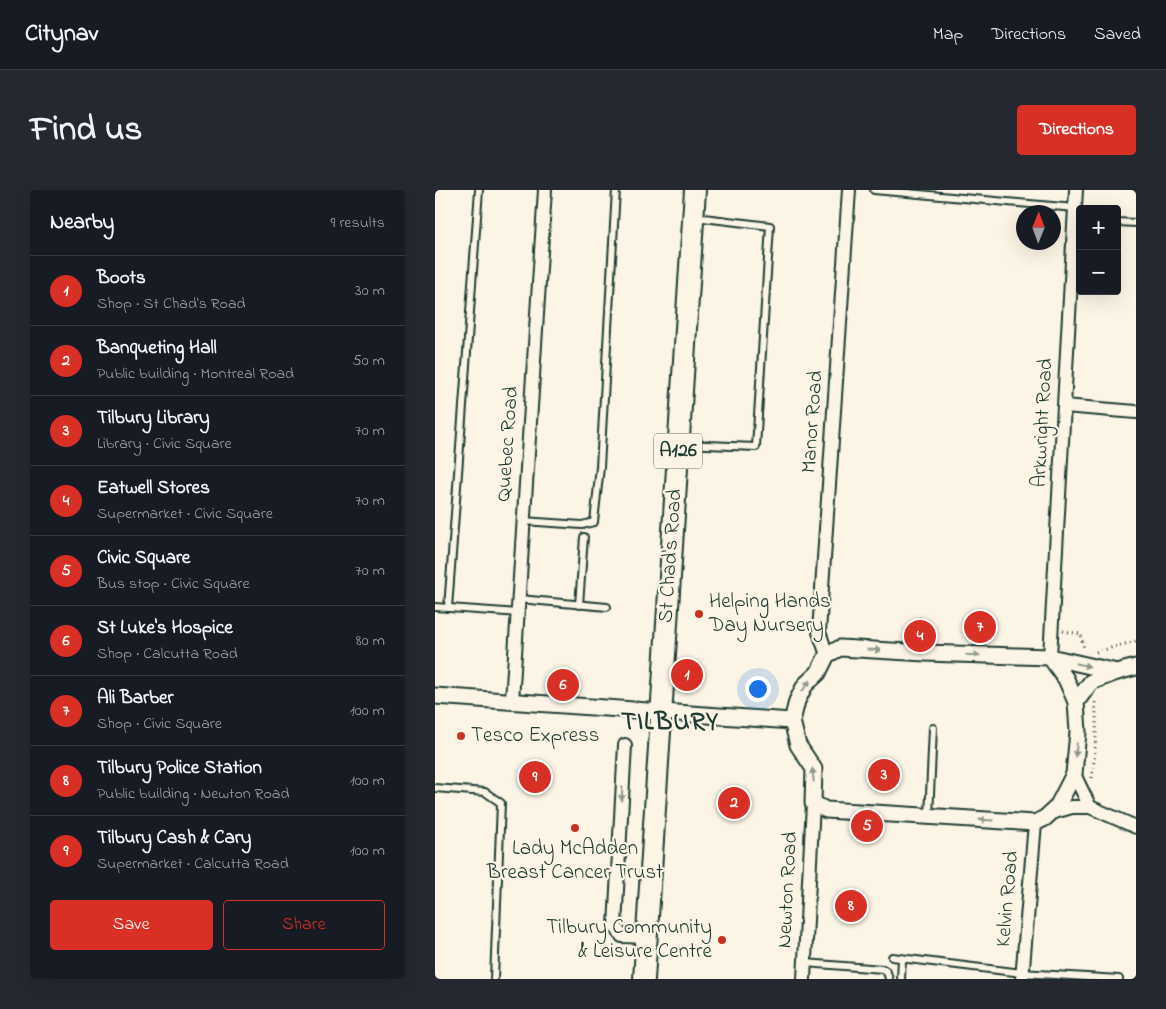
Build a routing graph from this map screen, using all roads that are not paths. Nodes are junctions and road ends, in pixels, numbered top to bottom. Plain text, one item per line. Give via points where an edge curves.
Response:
1 (479, 190) edge
2 (545, 190) edge
3 (616, 190) edge
4 (695, 190) edge
5 (849, 190) edge
6 (875, 190) edge
7 (1076, 190) edge
8 (1077, 205) edge
9 (1076, 216) edge
10 (693, 217) junction
11 (1121, 222) edge
12 (1136, 224) edge
13 (1076, 231) edge
14 (1064, 406) junction
15 (1136, 412) edge
16 (679, 444) junction
17 (523, 521) junction
18 (584, 537) dead end
19 (519, 599) junction
20 (579, 604) junction
21 (435, 607) edge
22 (607, 607) dead end
23 (448, 608) junction
24 (518, 613) junction
25 (827, 655) junction
26 (1050, 657) junction
27 (1136, 667) edge
28 (1117, 672) junction
29 (435, 696) edge
30 (512, 701) junction
31 (1076, 702) junction
32 (661, 712) junction
33 (792, 721) junction
34 (933, 728) dead end
35 (625, 745) dead end
36 (1074, 774) junction
37 (435, 788) edge
38 (813, 803) junction
39 (1090, 807) junction
40 (1051, 814) junction
41 (929, 817) junction
42 (1035, 823) junction
43 (1136, 827) edge
44 (647, 937) junction
45 (891, 957) dead end
46 (902, 959) junction
47 (805, 963) junction
48 (1022, 976) edge
49 (494, 979) edge
50 (645, 979) edge
51 (804, 979) edge
52 (889, 979) edge
53 (901, 979) edge
54 (1119, 979) edge

1 - 23 lane
2 - 17 street, Quebec Road
3 - 17 lane via 594,522 582,526
4 - 10 main road, St Chad's Road / A126
5 - 25 street, Manor Road via 819,632
6 - 9 lane
7 - 8 street, Arkwright Road
10 - 16 main road, St Chad's Road / A126
10 - 16 lane via 770,226 757,437 756,446
11 - 12 lane
13 - 14 street, Arkwright Road
14 - 15 street
14 - 26 street, Arkwright Road
16 - 32 main road, St Chad's Road / A126
17 - 19 street, Quebec Road
18 - 20 lane
19 - 20 lane
19 - 24 street, Quebec Road
20 - 22 lane
21 - 23 lane
23 - 24 lane
24 - 30 street, Quebec Road
25 -> 26 street via 841,648
33 -> 25 street via 805,685 818,673
26 -> 28 street
26 - 31 street via 1066,679
27 - 28 street
28 - 31 street via 1091,682
29 - 30 street
30 - 32 street
31 -> 36 street via 1078,732
32 - 33 street
32 - 44 main road, A126
38 -> 33 street via 814,770 797,745
34 - 41 lane
35 -> 44 street via 615,926 622,936
36 - 39 street
36 - 40 street
37 - 49 lane via 485,792 501,802
38 - 41 street via 826,810
38 - 47 street, Newton Road
39 - 40 street via 1072,807
39 - 43 street
40 - 42 street
42 -> 41 street
42 - 48 street, Kelvin Road
44 - 50 main road, A126
45 - 46 lane
46 - 48 lane
46 - 53 lane
47 - 51 street, Newton Road
47 - 52 lane via 883,969
48 - 54 lane

